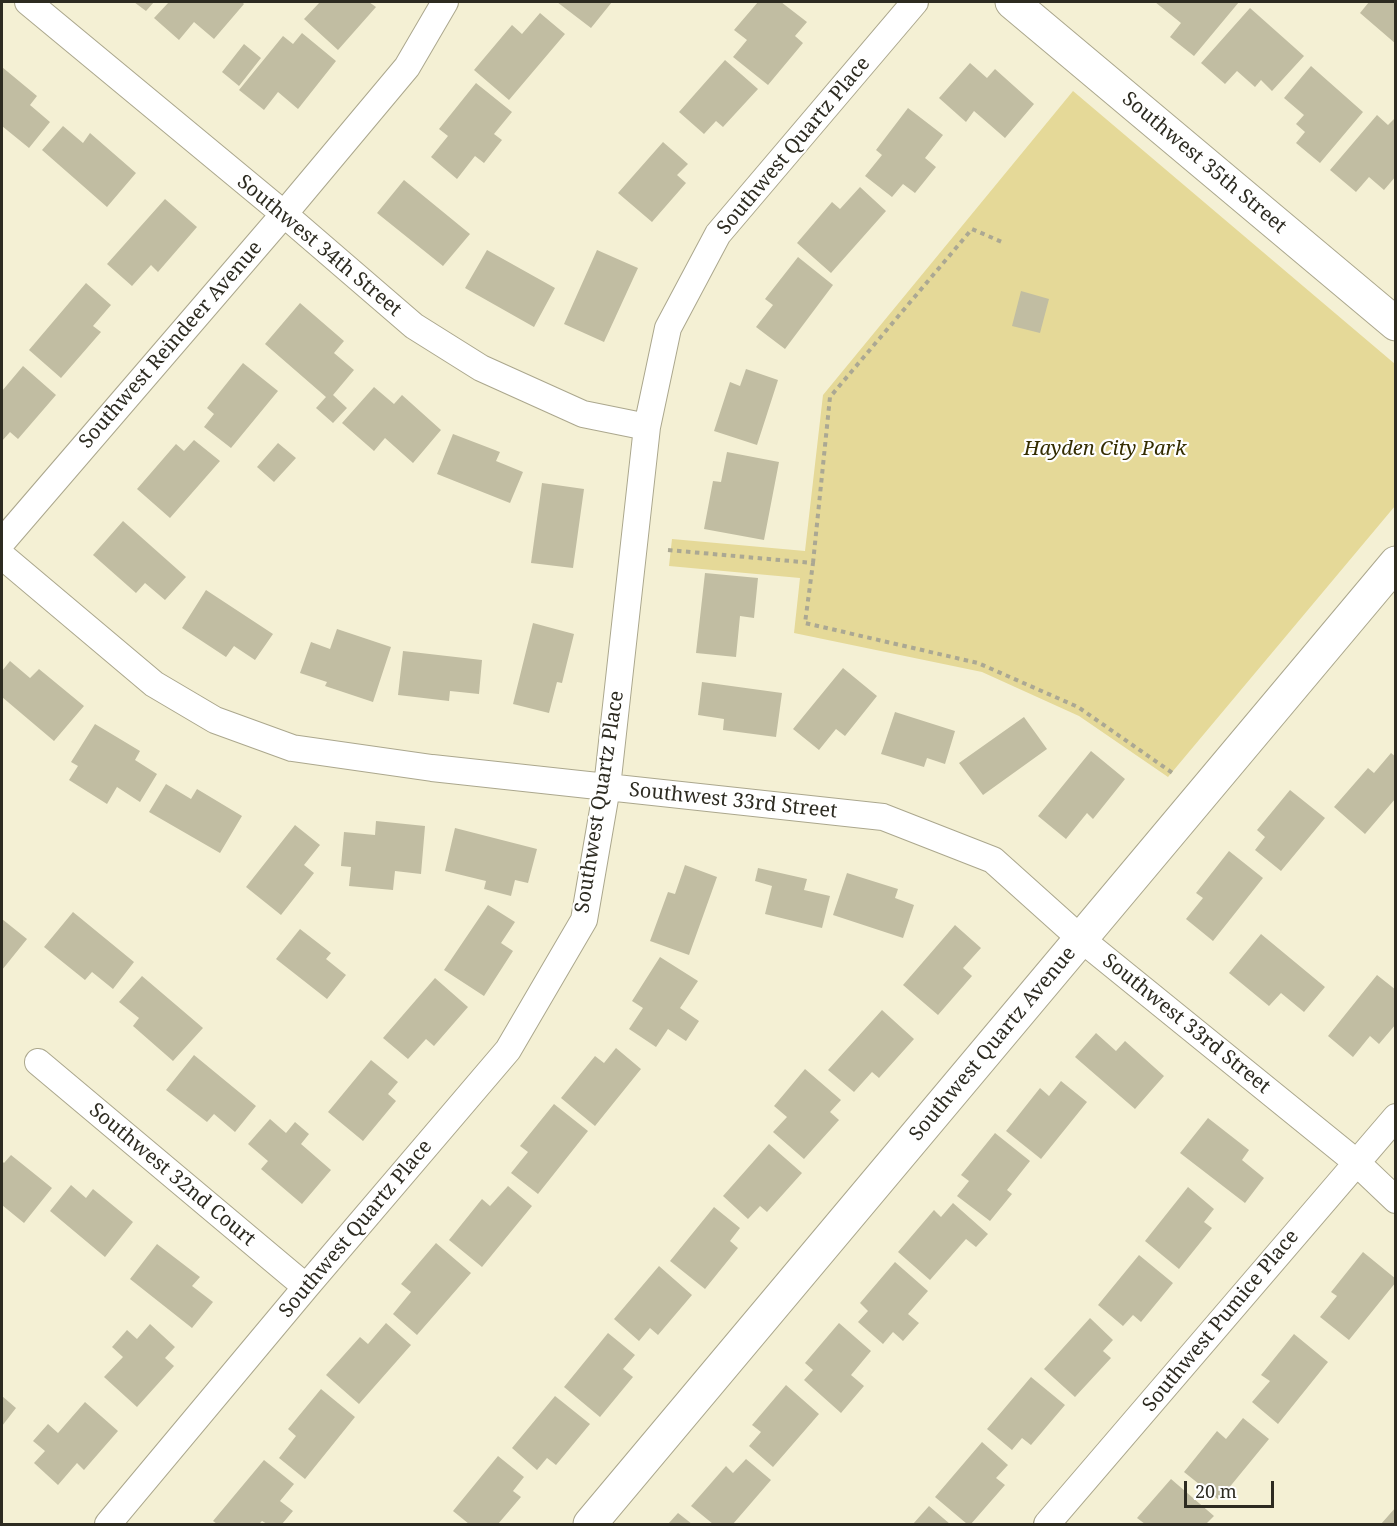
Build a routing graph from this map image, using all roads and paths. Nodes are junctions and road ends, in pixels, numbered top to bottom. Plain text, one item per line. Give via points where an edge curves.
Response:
1 (28, 2) edge
2 (445, 2) edge
3 (915, 2) edge
4 (1012, 2) edge
5 (284, 214) junction
6 (1002, 242) dead end
7 (1395, 324) edge
8 (646, 427) junction
9 (2, 542) edge
10 (668, 550) dead end
11 (2, 556) edge
12 (813, 563) junction
13 (1395, 563) edge
14 (1174, 774) dead end
15 (607, 787) junction
16 (1082, 939) junction
17 (38, 1062) dead end
18 (1395, 1117) edge
19 (1356, 1162) junction
20 (1395, 1200) edge
21 (306, 1287) junction
22 (108, 1524) edge
23 (590, 1524) edge
24 (1047, 1524) edge

1 - 5 street, Southwest 34th Street
2 - 5 street, Southwest Reindeer Avenue via 407,67
3 - 8 street, Southwest Quartz Place via 718,234 668,328
4 - 7 street, Southwest 35th Street
5 - 8 street, Southwest 34th Street via 414,326 481,368 583,414
5 - 9 street, Southwest Reindeer Avenue
6 - 12 path via 972,229 830,397
8 - 15 street, Southwest Quartz Place
10 - 12 path
11 - 15 street, Southwest 33rd Street via 154,684 215,720 292,748
12 - 14 path via 805,623 978,663 1078,707
13 - 16 street, Southwest Quartz Avenue
15 - 16 street, Southwest 33rd Street via 883,817 993,860
15 - 21 street, Southwest Quartz Place via 584,920 508,1050
16 - 19 street, Southwest 33rd Street
16 - 23 street, Southwest Quartz Avenue
17 - 21 street, Southwest 32nd Court
18 - 19 street, Southwest Pumice Place
19 - 20 street, Southwest 33rd Street
19 - 24 street, Southwest Pumice Place
21 - 22 street, Southwest Quartz Place

